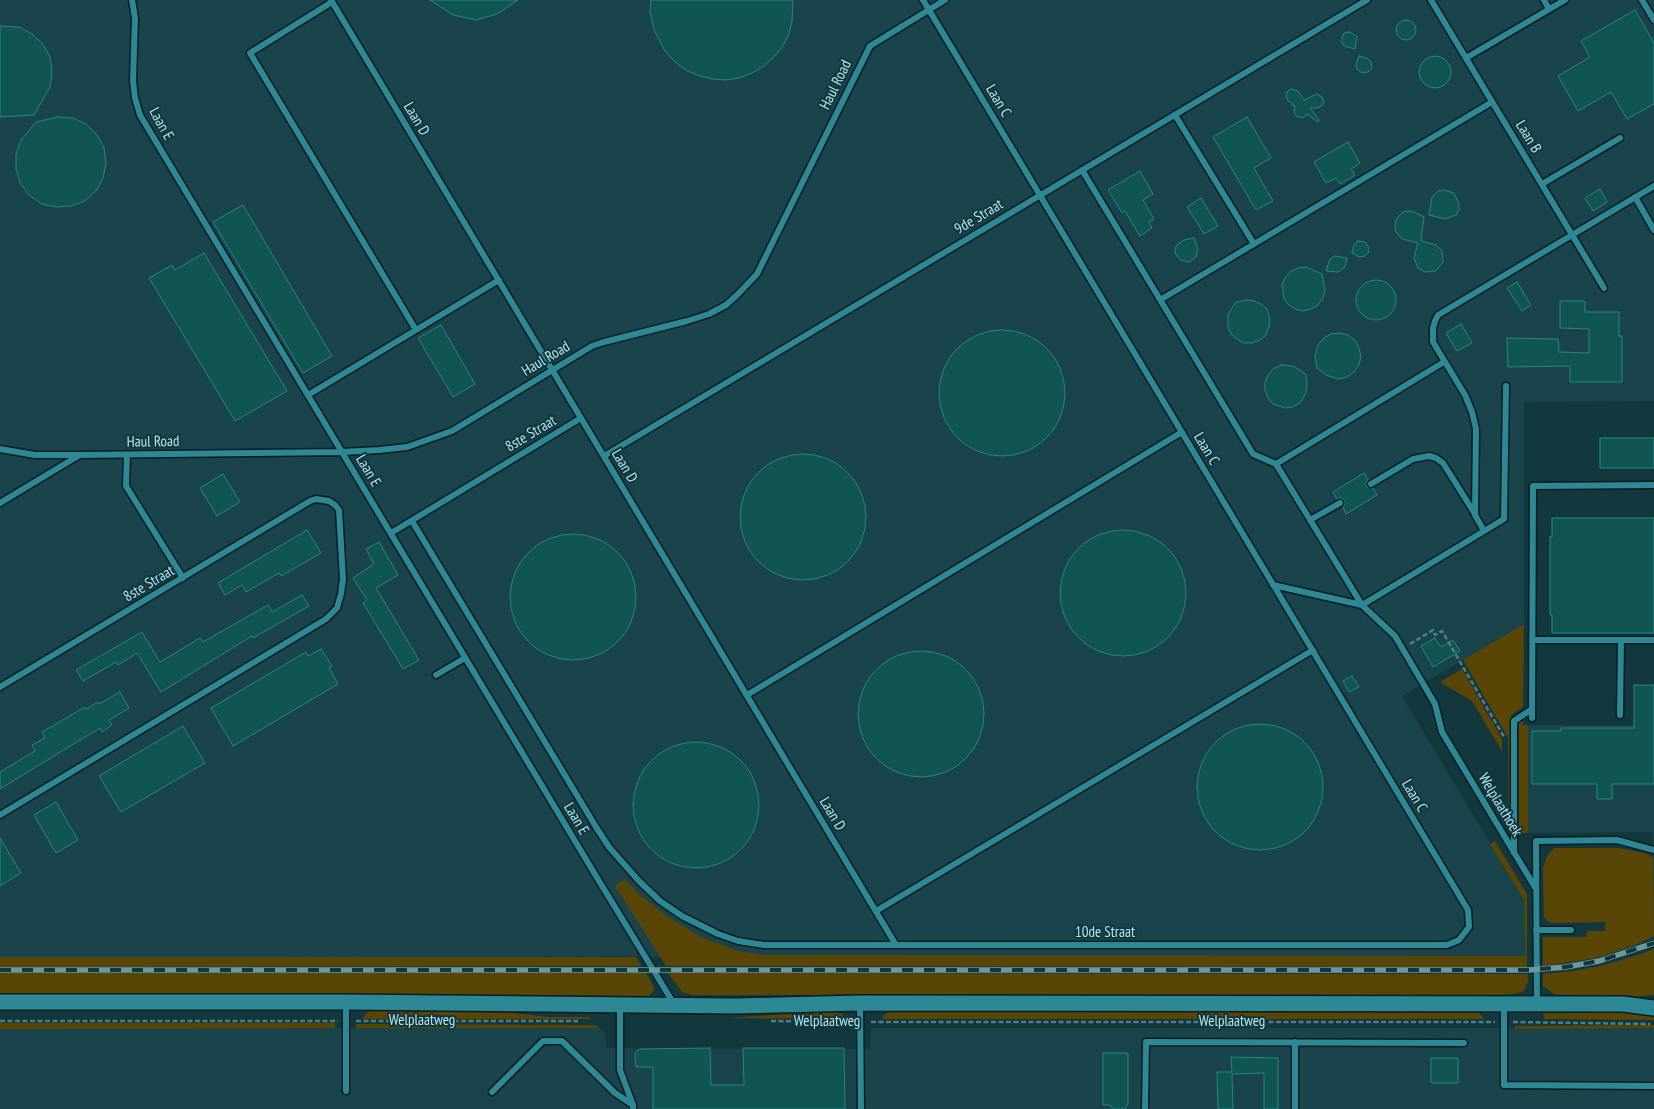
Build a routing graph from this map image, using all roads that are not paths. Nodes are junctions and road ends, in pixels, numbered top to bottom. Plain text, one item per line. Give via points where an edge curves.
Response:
1 (132, 0) edge
2 (923, 0) edge
3 (945, 0) edge
4 (1367, 0) edge
5 (1431, 0) edge
6 (1544, 0) edge
7 (1565, 0) edge
8 (1642, 0) edge
9 (331, 1) edge
10 (1549, 9) junction
11 (929, 10) junction
12 (1654, 20) edge
13 (1466, 58) junction
14 (1492, 102) junction
15 (1175, 115) junction
16 (1620, 138) dead end
17 (1082, 170) junction
18 (1542, 184) junction
19 (1654, 186) edge
20 (1040, 195) junction
21 (1634, 197) junction
22 (1654, 230) edge
23 (1572, 235) junction
24 (1254, 244) junction
25 (499, 280) junction
26 (1604, 288) dead end
27 (1160, 300) junction
28 (416, 330) junction
29 (1444, 362) junction
30 (554, 369) junction
31 (1506, 386) dead end
32 (308, 395) junction
33 (581, 418) junction
34 (1182, 432) junction
35 (0, 449) edge
36 (342, 452) junction
37 (127, 455) junction
38 (79, 456) junction
39 (604, 456) junction
40 (1276, 464) junction
41 (1371, 484) dead end
42 (1654, 485) edge
43 (0, 503) edge
44 (1340, 503) dead end
45 (1476, 515) junction
46 (1310, 520) junction
47 (412, 521) junction
48 (1484, 530) junction
49 (391, 533) junction
50 (183, 578) junction
51 (1273, 585) junction
52 (1362, 605) junction
53 (1532, 640) junction
54 (1620, 640) junction
55 (1654, 640) edge
56 (1312, 650) junction
57 (465, 658) junction
58 (436, 675) dead end
59 (0, 687) edge
60 (747, 695) junction
61 (1532, 709) junction
62 (1620, 715) dead end
63 (1532, 718) dead end
64 (0, 815) edge
65 (1654, 850) edge
66 (1514, 853) junction
67 (1536, 890) junction
68 (876, 911) junction
69 (1536, 930) junction
70 (1571, 930) dead end
71 (896, 945) junction
72 (1447, 945) joint
73 (1654, 1001) edge
74 (0, 1002) edge
75 (346, 1002) junction
76 (860, 1003) junction
77 (1504, 1004) junction
78 (1537, 1004) junction
79 (1623, 1004) junction
80 (620, 1005) junction
81 (675, 1005) junction
82 (1654, 1008) edge
83 (1295, 1042) junction
84 (1464, 1043) dead end
85 (1654, 1086) edge
86 (346, 1091) dead end
87 (492, 1092) dead end
88 (633, 1107) edge
89 (860, 1109) edge
90 (1145, 1109) edge
91 (1295, 1109) edge

1 - 32 lane, Laan E via 135,18 133,81 140,115
2 - 11 lane, Laan C
3 - 11 lane, Haul Road
4 - 15 lane, 9de Straat
5 - 13 lane, Laan B
6 - 10 lane
7 - 10 lane
8 - 12 lane
9 - 25 lane, Laan D
9 - 28 lane via 250,53
10 - 13 lane
11 - 20 lane, Laan C
11 - 30 lane, Haul Road via 870,46 757,274 743,290 708,314 592,346
13 - 14 lane, Laan B
14 - 18 lane, Laan B
14 - 24 lane
15 - 17 lane, 9de Straat
15 - 24 lane
16 - 18 lane
17 - 20 lane, 9de Straat
17 - 27 lane
18 - 23 lane, Laan B
19 - 21 lane
20 - 34 lane, Laan C
20 - 39 lane, 9de Straat
21 - 22 lane
21 - 23 lane
23 - 26 lane, Laan B
23 - 29 lane via 1438,315 1432,335
24 - 27 lane
25 - 28 lane
25 - 30 lane, Laan D
27 - 40 lane via 1253,454
28 - 32 lane
29 - 40 lane
29 - 45 lane via 1465,395 1476,430
30 - 33 lane, Laan D
30 - 36 lane, Haul Road via 430,440 407,447
31 - 48 lane via 1504,519
32 - 36 lane, Laan E
33 - 39 lane, Laan D
33 - 47 lane, 8ste Straat
34 - 51 lane, Laan C
34 - 60 lane
35 - 38 lane, Haul Road via 35,455
36 - 37 lane, Haul Road
36 - 49 lane, Laan E
37 - 38 lane, Haul Road
37 - 50 lane via 126,486
38 - 43 lane
39 - 60 lane, Laan D
40 - 46 lane, Welplaathoek
41 - 45 lane via 1413,458 1436,458 1448,470
42 - 53 lane via 1533,486
44 - 46 lane
45 - 48 lane
46 - 52 lane, Welplaathoek
47 - 49 lane, 8ste Straat
47 - 71 lane, 10de Straat via 609,847 660,901 718,934 764,946
48 - 52 lane
49 - 57 lane, Laan E
50 - 59 lane, 8ste Straat
50 - 64 lane, 8ste Straat via 310,501 329,501 339,510 341,594 337,608 326,619
51 - 52 lane
51 - 56 lane, Laan C
52 - 66 lane, Welplaathoek via 1395,636 1435,704 1442,732
53 - 54 lane
53 - 61 lane
54 - 55 lane
54 - 62 lane
56 - 68 lane
56 - 72 lane, Laan C via 1468,910 1469,927 1459,940
57 - 58 lane
57 - 81 lane, Laan E
60 - 68 lane, Laan D
61 - 63 lane
61 - 66 lane via 1514,721
65 - 67 lane, Welplaathoek via 1617,840 1536,841
66 - 67 lane, Welplaathoek
67 - 69 lane, Welplaathoek
68 - 71 lane, Laan D
69 - 70 lane
69 - 78 lane, Welplaathoek
71 - 72 lane, 10de Straat
73 - 79 street, Welplaatweg
74 - 75 street, Welplaatweg
75 - 80 street, Welplaatweg
75 - 86 lane
76 - 77 street, Welplaatweg
76 - 81 street, Welplaatweg
76 - 89 lane
77 - 78 street, Welplaatweg
77 - 85 lane via 1504,1085
78 - 79 street, Welplaatweg
79 - 82 street, Welplaatweg
80 - 81 street, Welplaatweg
80 - 88 lane via 620,1070
83 - 84 lane
83 - 90 lane via 1146,1042
83 - 91 lane
87 - 88 lane via 542,1041 562,1041

